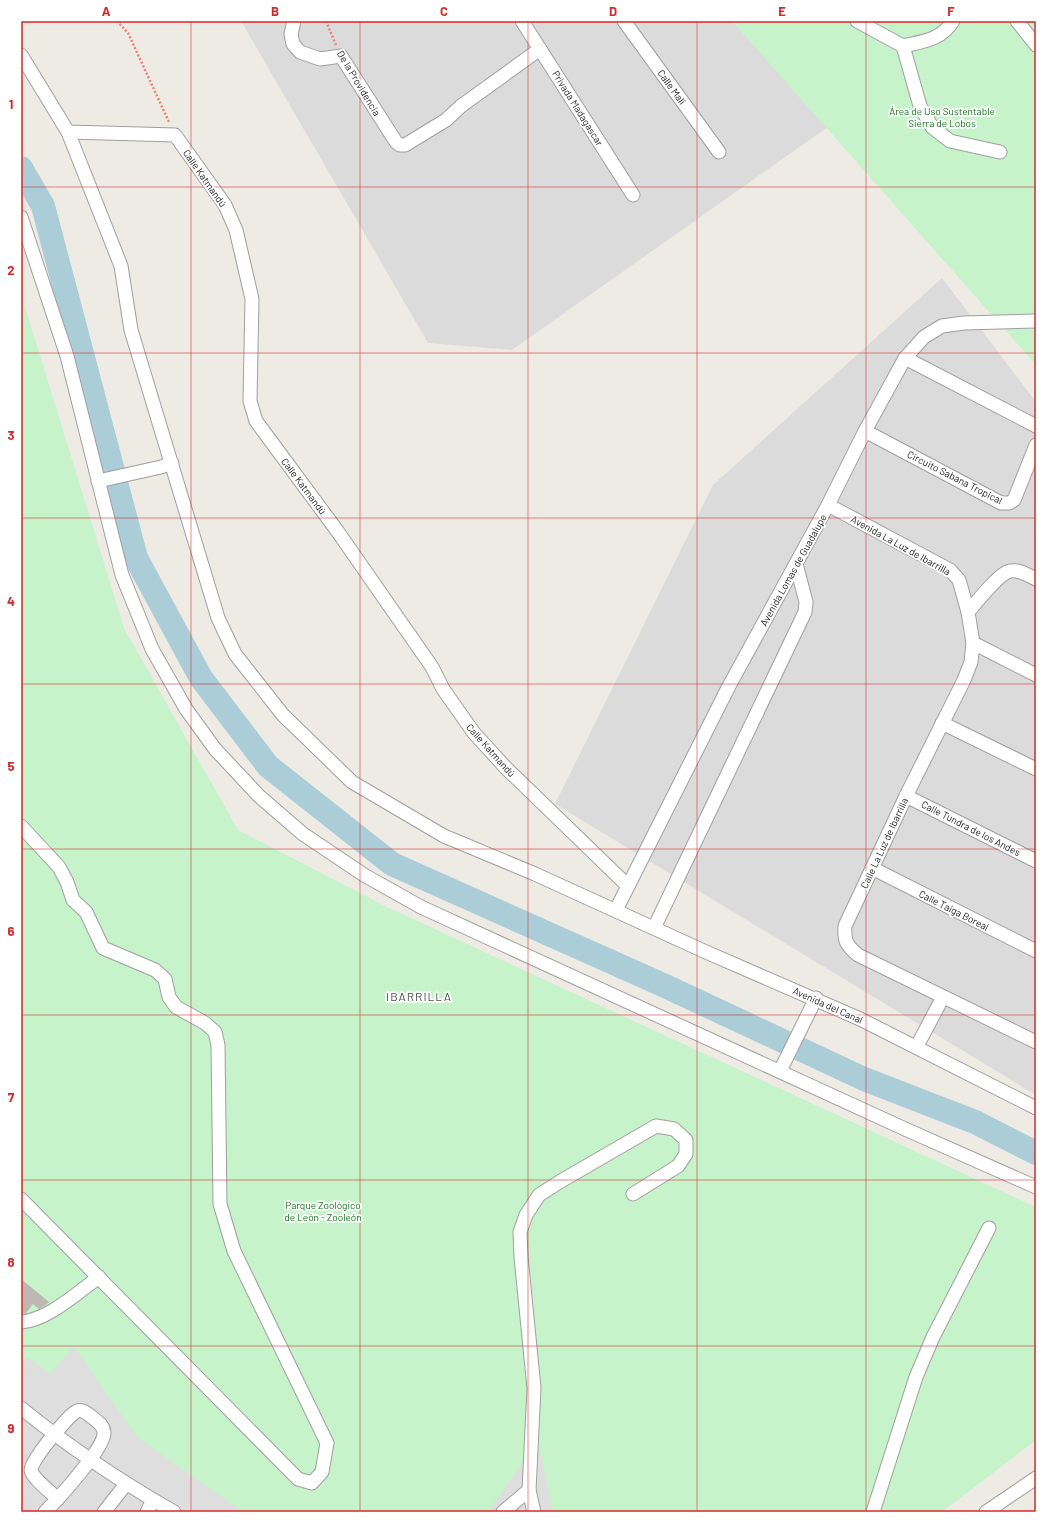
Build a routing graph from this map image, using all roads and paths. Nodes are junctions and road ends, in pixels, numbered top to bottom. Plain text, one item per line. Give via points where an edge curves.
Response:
1 (117, 21) edge
2 (294, 21) edge
3 (326, 21) edge
4 (522, 21) edge
5 (624, 21) edge
6 (857, 21) edge
7 (953, 21) edge
8 (1018, 21) edge
9 (1036, 45) edge
10 (903, 46) junction
11 (540, 49) junction
12 (21, 55) edge
13 (341, 56) junction
14 (68, 132) junction
15 (175, 135) junction
16 (720, 152) dead end
17 (1000, 152) dead end
18 (633, 195) dead end
19 (21, 217) edge
20 (1036, 321) edge
21 (905, 358) junction
22 (1036, 426) edge
23 (865, 431) junction
24 (1036, 446) edge
25 (166, 465) junction
26 (98, 481) junction
27 (828, 505) junction
28 (796, 564) junction
29 (1036, 579) edge
30 (968, 612) junction
31 (973, 643) junction
32 (1036, 675) edge
33 (942, 723) junction
34 (1036, 769) edge
35 (906, 796) junction
36 (21, 826) edge
37 (1036, 861) edge
38 (872, 868) junction
39 (628, 886) junction
40 (616, 910) junction
41 (654, 928) junction
42 (1036, 951) edge
43 (943, 997) junction
44 (816, 998) junction
45 (1036, 1042) edge
46 (917, 1046) junction
47 (783, 1066) junction
48 (1036, 1108) edge
49 (1036, 1187) edge
50 (632, 1194) dead end
51 (21, 1199) edge
52 (989, 1228) dead end
53 (99, 1277) junction
54 (21, 1322) edge
55 (21, 1408) edge
56 (55, 1434) junction
57 (90, 1460) junction
58 (1036, 1478) edge
59 (126, 1484) junction
60 (529, 1490) junction
61 (58, 1499) junction
62 (153, 1500) junction
63 (45, 1512) edge
64 (104, 1512) edge
65 (147, 1512) edge
66 (174, 1512) edge
67 (503, 1512) edge
68 (534, 1512) edge
69 (873, 1512) edge
70 (986, 1512) edge

1 - 15 path via 128,33
2 - 13 street via 293,44 300,52 320,59
3 - 13 path, De la Providencia
4 - 11 street, Privada Madagascar
5 - 16 street, Calle Mali
6 - 10 street
7 - 10 street via 947,30 934,38
8 - 9 street
10 - 17 street via 920,106 932,127 950,141
11 - 13 street, De la Providencia via 461,106 446,120 405,145 396,142
11 - 18 street, Privada Madagascar
12 - 14 street, Avenida del Canal
14 - 15 street
14 - 25 street, Avenida del Canal via 121,266 131,330
15 - 39 street, Calle Katmandú via 225,205 236,230 252,299 250,401 256,421 338,532 432,667 443,689 474,733 506,768
19 - 26 street via 67,356
20 - 21 street, Avenida Lomas de Guadalupe via 942,326 924,337
21 - 22 street
21 - 23 street, Avenida Lomas de Guadalupe
23 - 24 street, Circuito Sabana Tropical via 1001,503 1014,500
23 - 27 street, Avenida Lomas de Guadalupe
25 - 26 street
25 - 40 street, Avenida del Canal via 218,618 235,654 283,716 352,782 444,836
26 - 47 street via 122,575 152,649 186,709 215,749 259,796 292,825 364,875 421,907
27 - 28 street, Avenida Lomas de Guadalupe
27 - 30 street, Avenida La Luz de Ibarrilla via 950,570 959,580
28 - 39 street, Avenida Lomas de Guadalupe via 729,686
28 - 41 street via 806,602 805,612
29 - 30 street via 1021,572 1010,571 1000,577
30 - 31 street, Avenida La Luz de Ibarrilla
31 - 32 street
31 - 33 street, Calle La Luz de Ibarrilla via 971,662
33 - 34 street
33 - 35 street, Calle La Luz de Ibarrilla
35 - 37 street, Calle Tundra de los Andes
35 - 38 street, Calle La Luz de Ibarrilla
36 - 53 street via 59,867 73,900 86,912 103,948 155,970 165,979 169,998 176,1007 205,1023 215,1032 218,1045 220,1204 234,1251 327,1443 322,1472 312,1483 298,1479
38 - 42 street, Calle Taiga Boreal
38 - 43 street, Calle La Luz de Ibarrilla via 845,926 844,936 848,946 858,955
39 - 40 street, Avenida Lomas de Guadalupe
40 - 41 street, Avenida del Canal
41 - 44 street, Avenida del Canal
43 - 45 street, Calle La Luz de Ibarrilla
43 - 46 street
44 - 46 street, Avenida del Canal
44 - 47 street
46 - 48 street, Avenida del Canal
47 - 49 street via 912,1132
50 - 60 street via 678,1166 686,1154 686,1140 674,1129 656,1126 540,1195 526,1215 520,1232 534,1388
51 - 53 street
52 - 69 street via 916,1377
53 - 54 street via 45,1316
55 - 56 street
56 - 57 street
56 - 57 street via 74,1413 84,1411 102,1425 104,1430 104,1436
56 - 61 street via 32,1463 30,1470 33,1476
57 - 59 street
57 - 61 street
58 - 70 street
59 - 62 street
59 - 64 street
60 - 67 street
60 - 68 street
61 - 63 street
62 - 65 street
62 - 66 street

